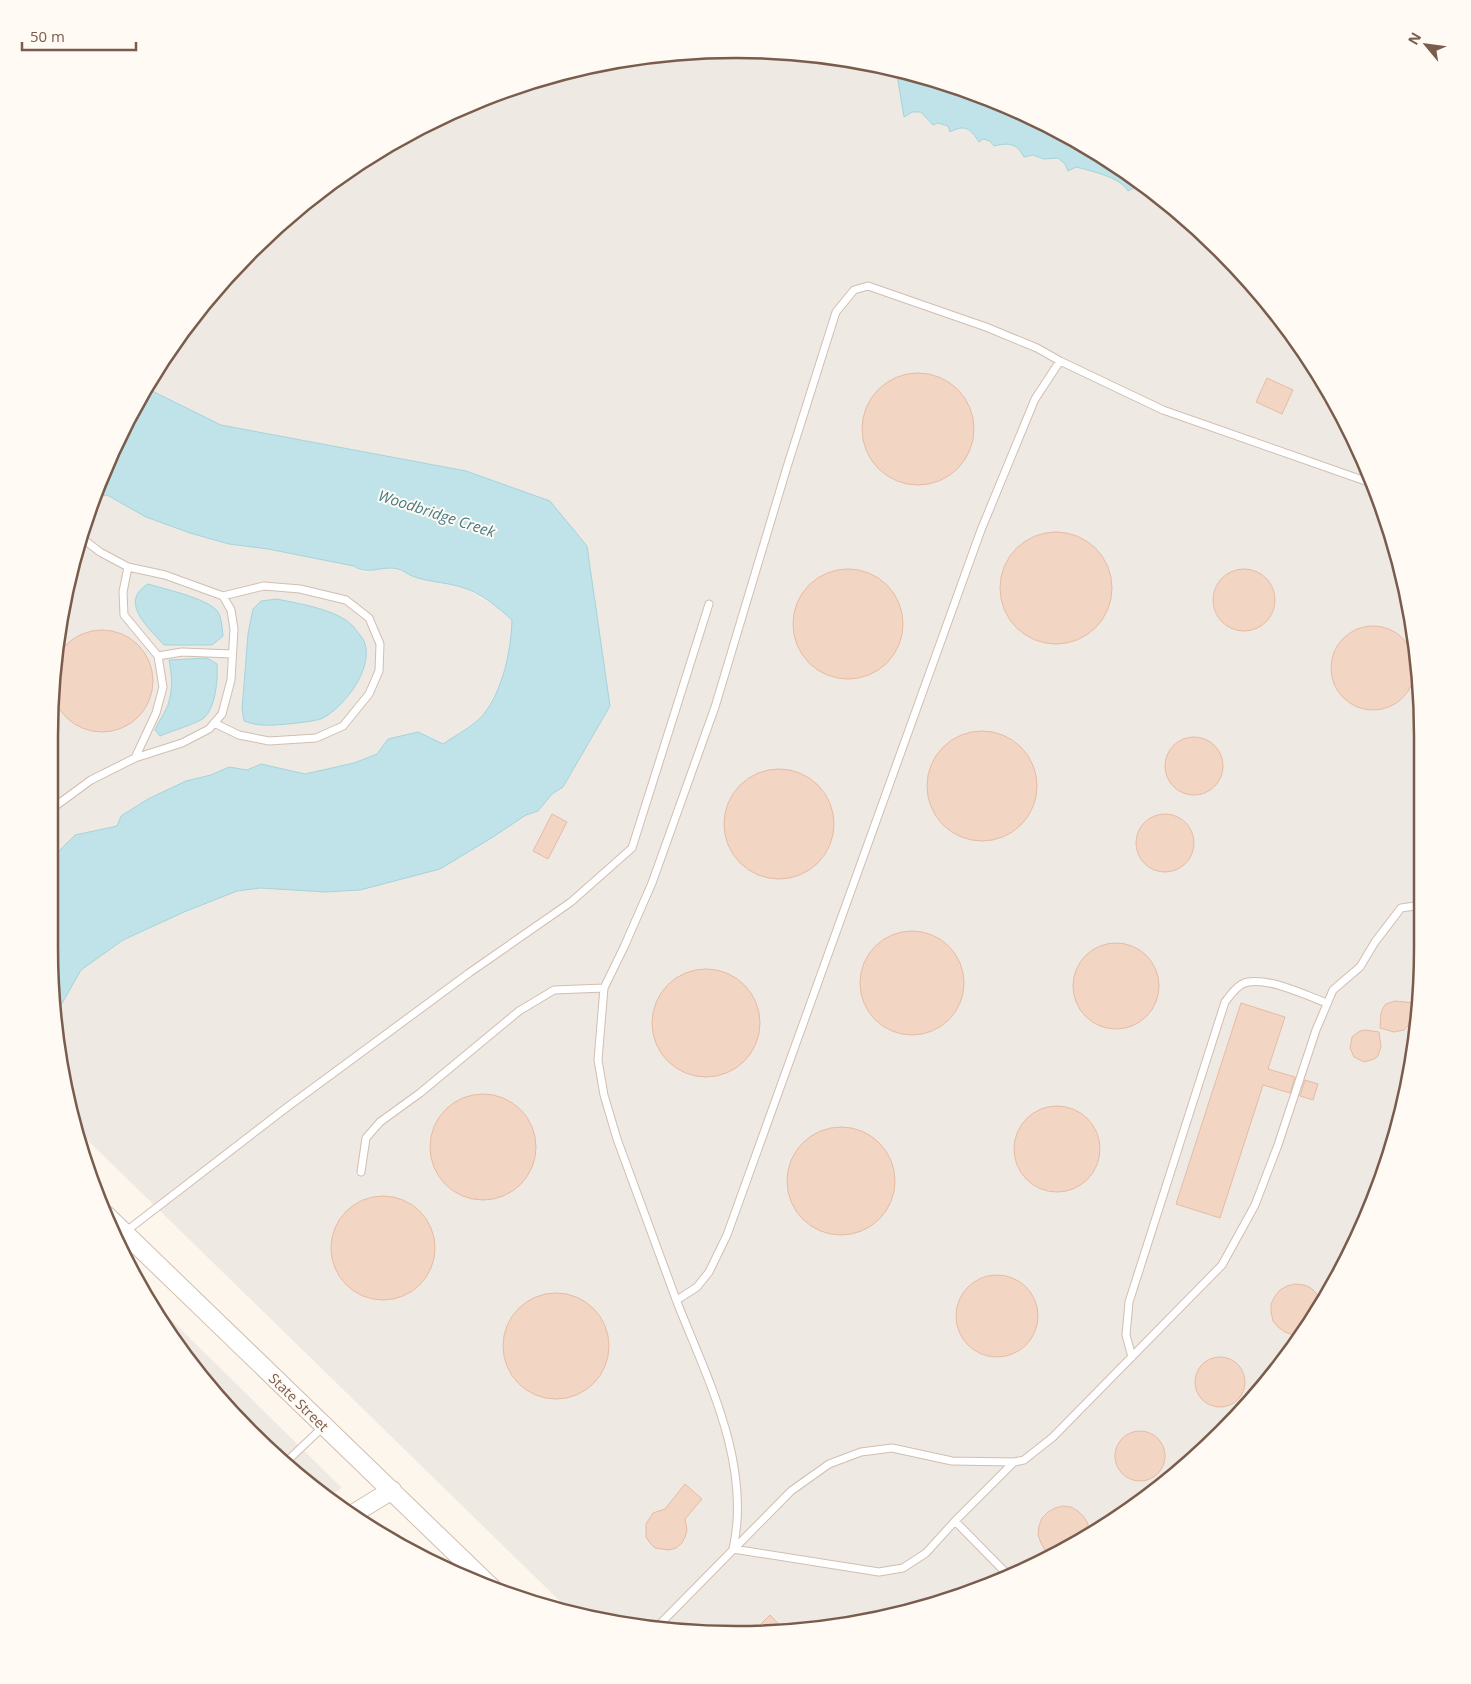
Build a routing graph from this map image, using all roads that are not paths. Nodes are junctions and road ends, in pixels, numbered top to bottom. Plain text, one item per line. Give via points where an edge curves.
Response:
1 (1060, 361) junction
2 (1364, 481) edge
3 (86, 541) edge
4 (128, 566) junction
5 (223, 596) junction
6 (709, 604) dead end
7 (232, 654) junction
8 (158, 656) junction
9 (214, 723) junction
10 (135, 758) junction
11 (58, 804) edge
12 (1414, 906) edge
13 (604, 988) junction
14 (1327, 1003) junction
15 (361, 1172) dead end
16 (117, 1226) edge
17 (124, 1233) junction
18 (677, 1300) junction
19 (1132, 1357) junction
20 (324, 1426) junction
21 (289, 1459) edge
22 (1014, 1462) junction
23 (392, 1490) junction
24 (358, 1511) edge
25 (955, 1521) junction
26 (733, 1549) junction
27 (1004, 1571) edge
28 (483, 1578) edge
29 (661, 1622) edge

1 - 2 lane via 1163,410
1 - 13 lane via 986,327 868,286 854,290 836,312 715,707 652,883
1 - 18 lane via 1034,399 980,530 727,1235 709,1272 697,1287
3 - 4 lane
4 - 5 lane via 165,575
4 - 8 lane via 123,592 124,615
5 - 7 lane via 231,610 234,629
5 - 9 lane via 264,586 300,589 346,600 369,618 380,644 379,672 369,694 343,726 316,738 269,741 239,734
6 - 17 lane via 632,848 571,902 286,1108
7 - 8 lane via 182,652
7 - 9 lane via 231,680 222,714
8 - 10 lane via 163,687 156,713
9 - 10 lane via 182,743
10 - 11 lane via 91,780
12 - 14 lane via 1401,908 1360,967 1333,990
13 - 15 lane via 554,990 519,1011 380,1122 366,1138
13 - 18 lane via 598,1060 604,1095 616,1138
14 - 19 lane via 1278,1145 1250,1214 1222,1265
14 - 19 lane via 1265,981 1247,982 1233,991 1225,1002 1129,1302 1126,1335
16 - 17 street, State Street
17 - 20 street, State Street
18 - 26 lane via 717,1405 731,1452 737,1531
19 - 22 lane via 1054,1437 1024,1460
20 - 21 lane
20 - 23 street, State Street
22 - 25 lane
22 - 26 lane via 952,1461 892,1448 861,1452 829,1464 791,1491
23 - 24 street
23 - 28 street, State Street
25 - 26 lane via 926,1553 903,1568 879,1572
25 - 27 lane
26 - 29 lane

